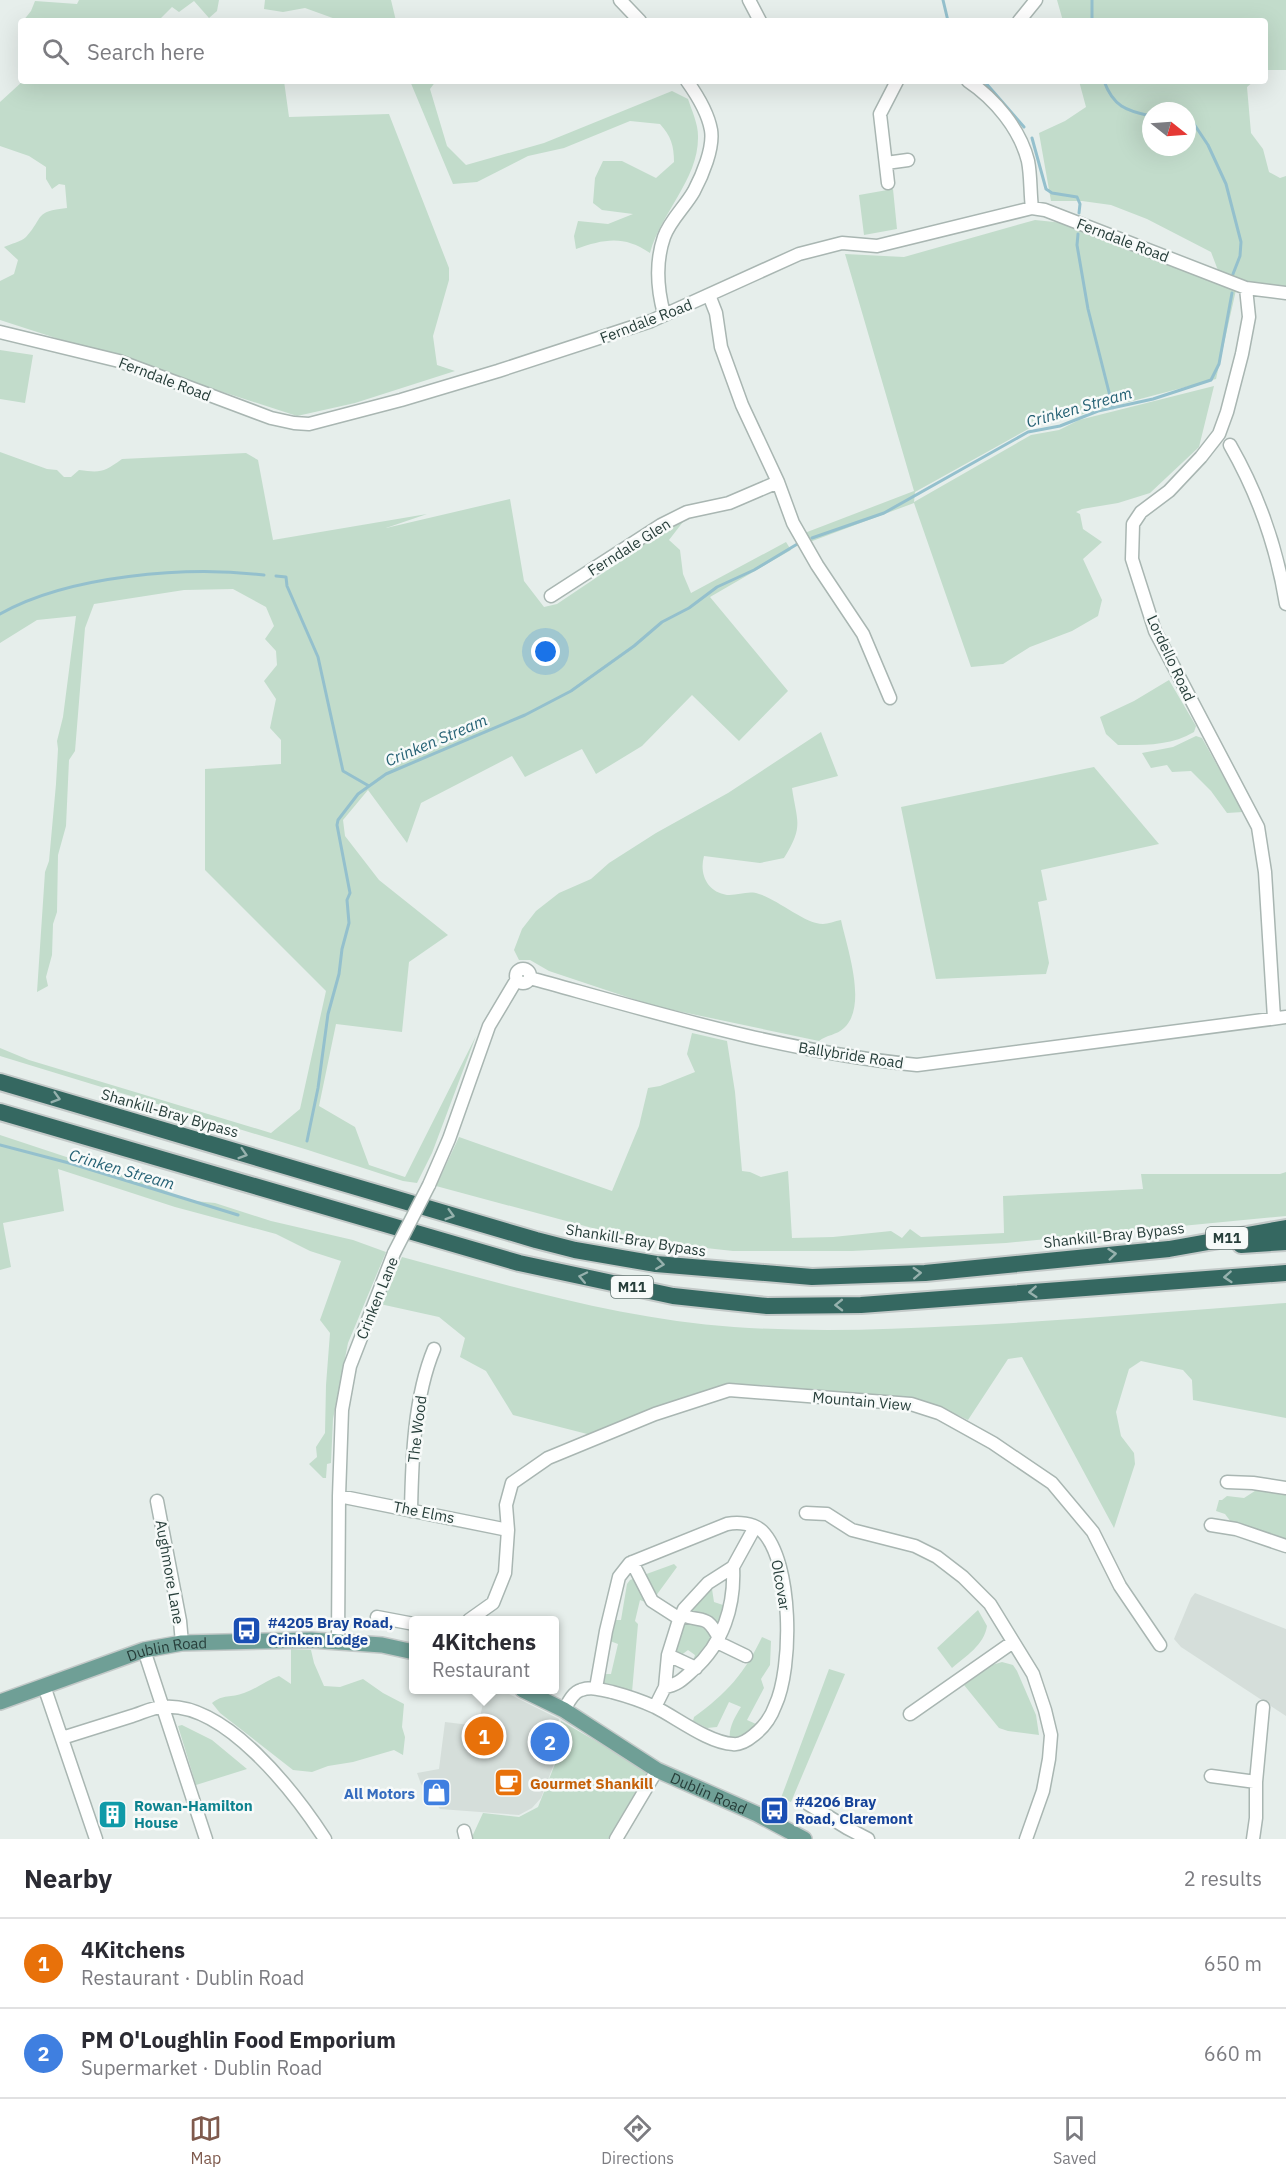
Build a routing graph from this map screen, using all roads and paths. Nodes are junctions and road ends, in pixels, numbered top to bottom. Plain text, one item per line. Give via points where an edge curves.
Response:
1 (620, 0) edge
2 (749, 0) edge
3 (1036, 0) edge
4 (637, 18) edge
5 (758, 18) edge
6 (1021, 18) edge
7 (689, 84) edge
8 (895, 84) edge
9 (972, 84) edge
10 (908, 160) dead end
11 (886, 163) junction
12 (888, 183) dead end
13 (1032, 208) junction
14 (1246, 288) junction
15 (1286, 293) edge
16 (710, 295) junction
17 (664, 314) junction
18 (0, 332) edge
19 (1230, 445) dead end
20 (778, 482) junction
21 (550, 597) dead end
22 (1286, 604) edge
23 (890, 698) dead end
24 (523, 979) joint
25 (1280, 1018) edge
26 (0, 1082) edge
27 (0, 1112) edge
28 (1286, 1228) edge
29 (1286, 1242) edge
30 (1169, 1249) junction
31 (1286, 1274) edge
32 (434, 1349) dead end
33 (1227, 1482) dead end
34 (1286, 1488) edge
35 (339, 1496) junction
36 (157, 1501) dead end
37 (411, 1511) junction
38 (806, 1513) dead end
39 (1211, 1525) dead end
40 (755, 1527) junction
41 (508, 1530) junction
42 (1286, 1546) edge
43 (632, 1563) junction
44 (733, 1567) junction
45 (711, 1581) junction
46 (732, 1596) junction
47 (475, 1616) edge
48 (377, 1617) dead end
49 (681, 1617) junction
50 (409, 1623) edge
51 (718, 1640) junction
52 (338, 1642) junction
53 (1013, 1642) junction
54 (182, 1643) junction
55 (1160, 1645) dead end
56 (144, 1650) junction
57 (409, 1651) edge
58 (668, 1654) junction
59 (746, 1656) dead end
60 (696, 1668) junction
61 (44, 1686) junction
62 (665, 1687) junction
63 (596, 1688) junction
64 (533, 1694) edge
65 (0, 1702) edge
66 (162, 1707) junction
67 (655, 1707) junction
68 (1263, 1707) dead end
69 (564, 1710) junction
70 (910, 1714) dead end
71 (62, 1738) junction
72 (657, 1770) junction
73 (1211, 1776) dead end
74 (1256, 1782) junction
75 (808, 1804) dead end
76 (96, 1839) edge
77 (206, 1839) edge
78 (326, 1839) edge
79 (616, 1839) edge
80 (804, 1839) edge
81 (868, 1839) edge
82 (1026, 1839) edge
83 (1253, 1839) edge

1 - 4 street
2 - 5 street
3 - 6 street
7 - 17 street via 712,132 707,164 664,236 658,266 658,292
8 - 11 street via 880,114
9 - 13 street via 983,91 1021,142 1028,162
10 - 11 street
11 - 12 street
13 - 14 street, Ferndale Road
13 - 16 street, Ferndale Road via 877,246 842,243 800,254
14 - 15 street, Ferndale Road
14 - 25 street, Lordello Road via 1249,317 1219,434 1169,491 1141,512 1133,524 1132,559 1155,631 1257,827
16 - 17 street, Ferndale Road
16 - 20 street via 721,347 742,405
17 - 18 street, Ferndale Road via 498,371 309,424 271,418 119,361
19 - 22 street via 1243,468 1276,554
20 - 21 street, Ferndale Glen via 729,503 678,516
20 - 23 street via 793,523 863,634
24 - 25 street, Ballybride Road via 733,1034 874,1061 916,1065
24 - 35 street, Crinken Lane, bridge via 489,1026 449,1139 394,1254 350,1366 342,1410
26 -> 30 highway, Shankill-Bray Bypass / M11 via 536,1240 656,1264 812,1277 925,1273
31 -> 27 highway, M11 via 861,1305 766,1306 673,1296 519,1263
28 - 30 highway, Shankill-Bray Bypass / M11
29 - 30 highway
32 - 37 street, The Wood via 419,1407
33 - 34 street
35 - 37 street, The Elms
35 - 52 street, Crinken Lane
36 - 54 street, Aughmore Lane
37 - 41 street, The Elms
38 - 53 street via 827,1514 852,1530 915,1546 937,1557 990,1604
39 - 42 street
40 - 43 street via 727,1524
40 - 44 street
40 - 67 street, Olcovar via 772,1544 785,1592 785,1664 775,1706 753,1736 734,1744 687,1726
41 - 47 street via 505,1573 493,1603
41 - 55 street, Mountain View via 507,1505 512,1483 548,1458 654,1414 729,1390 911,1404 939,1413 993,1443 1052,1483 1093,1532 1120,1586
43 - 49 street via 652,1601
43 - 63 street via 619,1577
44 - 45 street
44 - 46 street
45 - 46 street
45 - 49 street
46 - 51 street
48 - 50 street
49 - 51 street via 707,1621
49 - 58 street
51 - 59 street
51 - 60 street
52 - 54 main road, Dublin Road
52 - 57 main road, Dublin Road
53 - 70 street
53 - 82 street via 1033,1674 1051,1735 1043,1791
54 - 56 main road, Dublin Road
56 - 61 main road, Dublin Road
56 - 66 street
58 - 60 street
58 - 62 street
60 - 62 street via 676,1685
61 - 65 main road, Dublin Road
61 - 71 street
62 - 67 street
63 - 67 street, Olcovar
63 - 69 street via 579,1690
64 - 69 main road, Dublin Road
66 - 71 street
66 - 77 street
66 - 78 street via 190,1709 232,1732 293,1794
68 - 74 street
69 - 72 main road, Dublin Road
71 - 76 street
72 - 79 street
72 - 80 main road, Dublin Road
73 - 74 street
74 - 83 street
75 - 81 street

